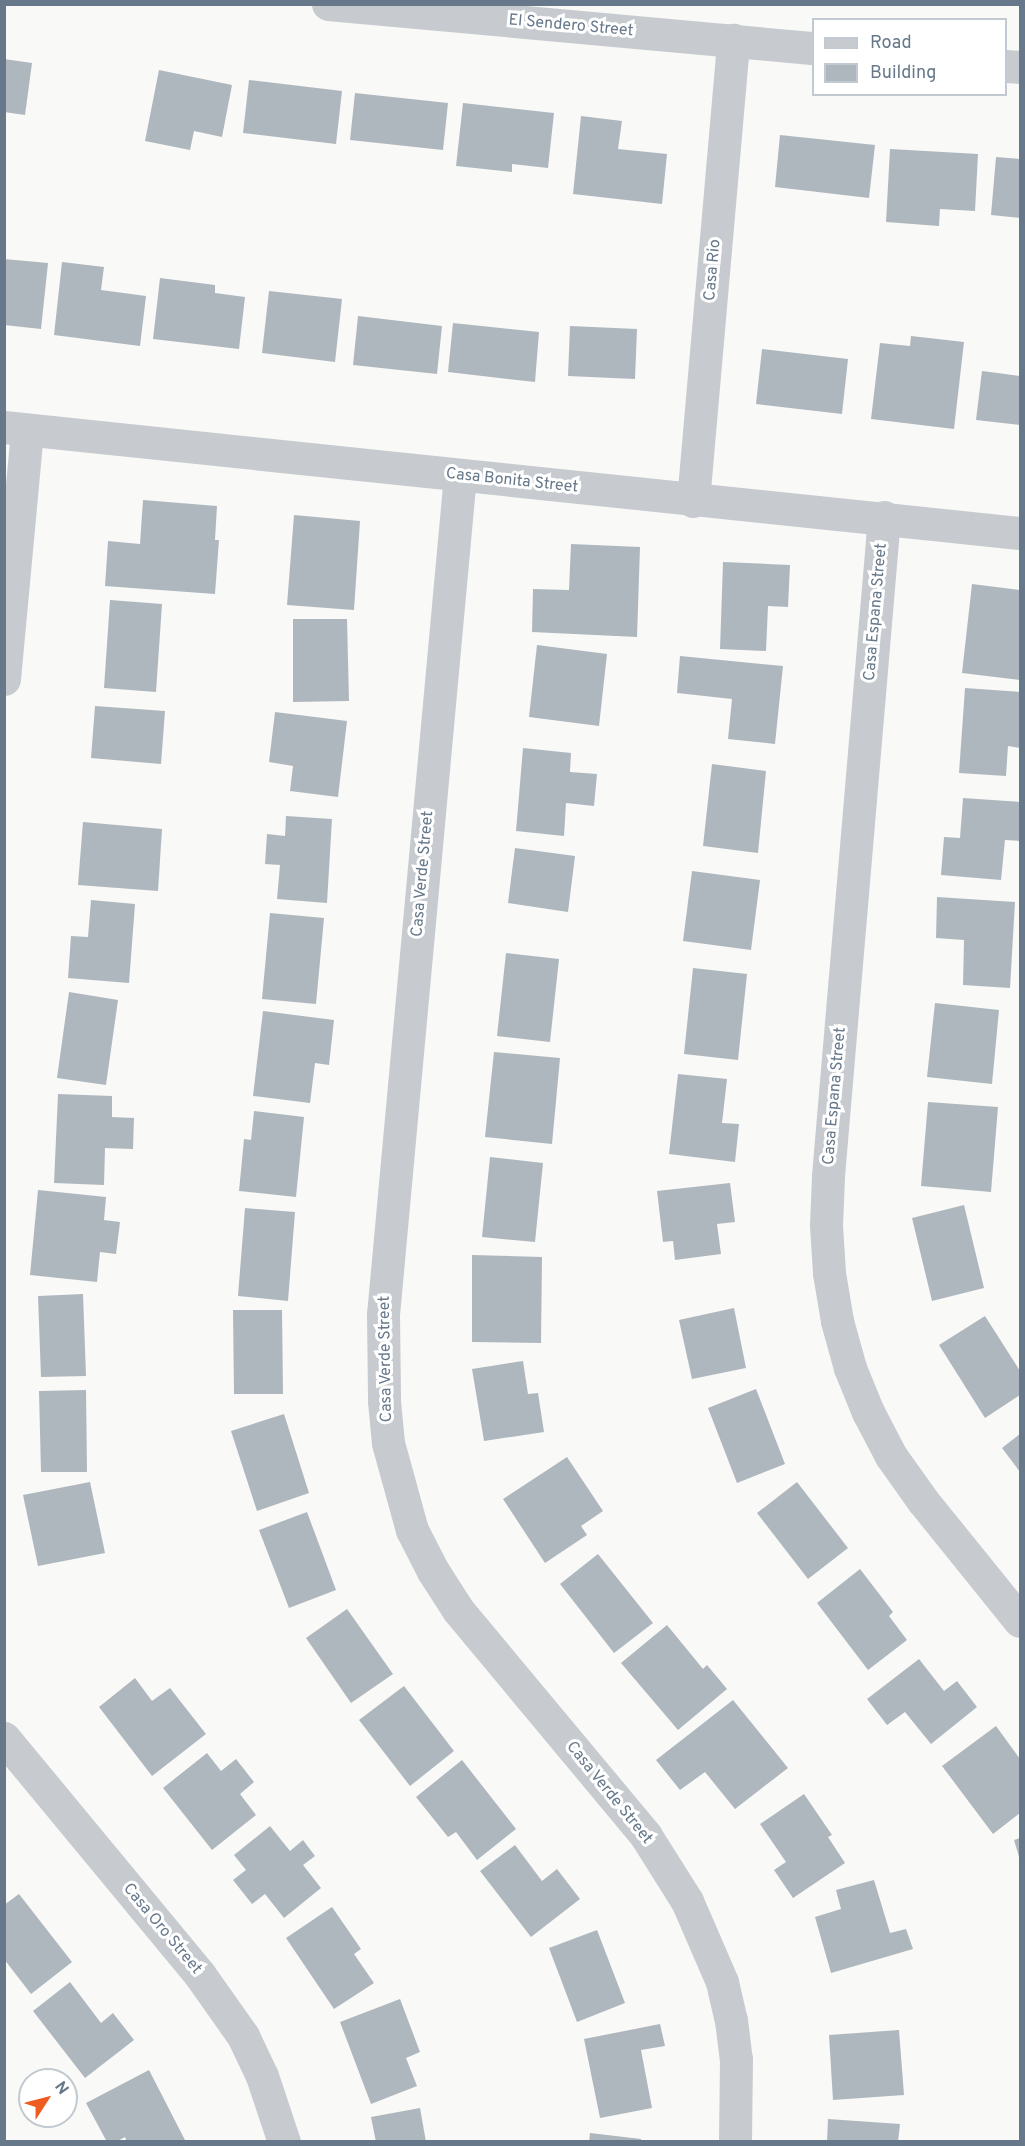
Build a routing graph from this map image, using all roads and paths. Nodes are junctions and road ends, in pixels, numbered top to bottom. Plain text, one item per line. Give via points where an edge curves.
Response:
1 (344, 5) edge
2 (733, 40) junction
3 (812, 48) edge
4 (16, 428) edge
5 (460, 475) junction
6 (693, 501) junction
7 (884, 517) junction
8 (1020, 533) edge
9 (4, 679) edge
10 (1020, 1621) edge
11 (4, 1738) edge
12 (284, 2142) edge
13 (735, 2142) edge

1 - 2 street, El Sendero Street
2 - 3 street, El Sendero Street
2 - 6 street, Casa Rio
4 - 5 street, Casa Bonita Street
4 - 9 street
5 - 6 street, Casa Bonita Street
5 - 13 street, Casa Verde Street via 383,1314 388,1443 412,1530 458,1610 646,1836 687,1901 718,1973 731,2020 736,2059
6 - 7 street, Casa Bonita Street
7 - 8 street, Casa Bonita Street
7 - 10 street, Casa Espana Street via 828,1176 829,1273 850,1368 891,1456
11 - 12 street, Casa Oro Street via 201,1975 243,2036 266,2086

